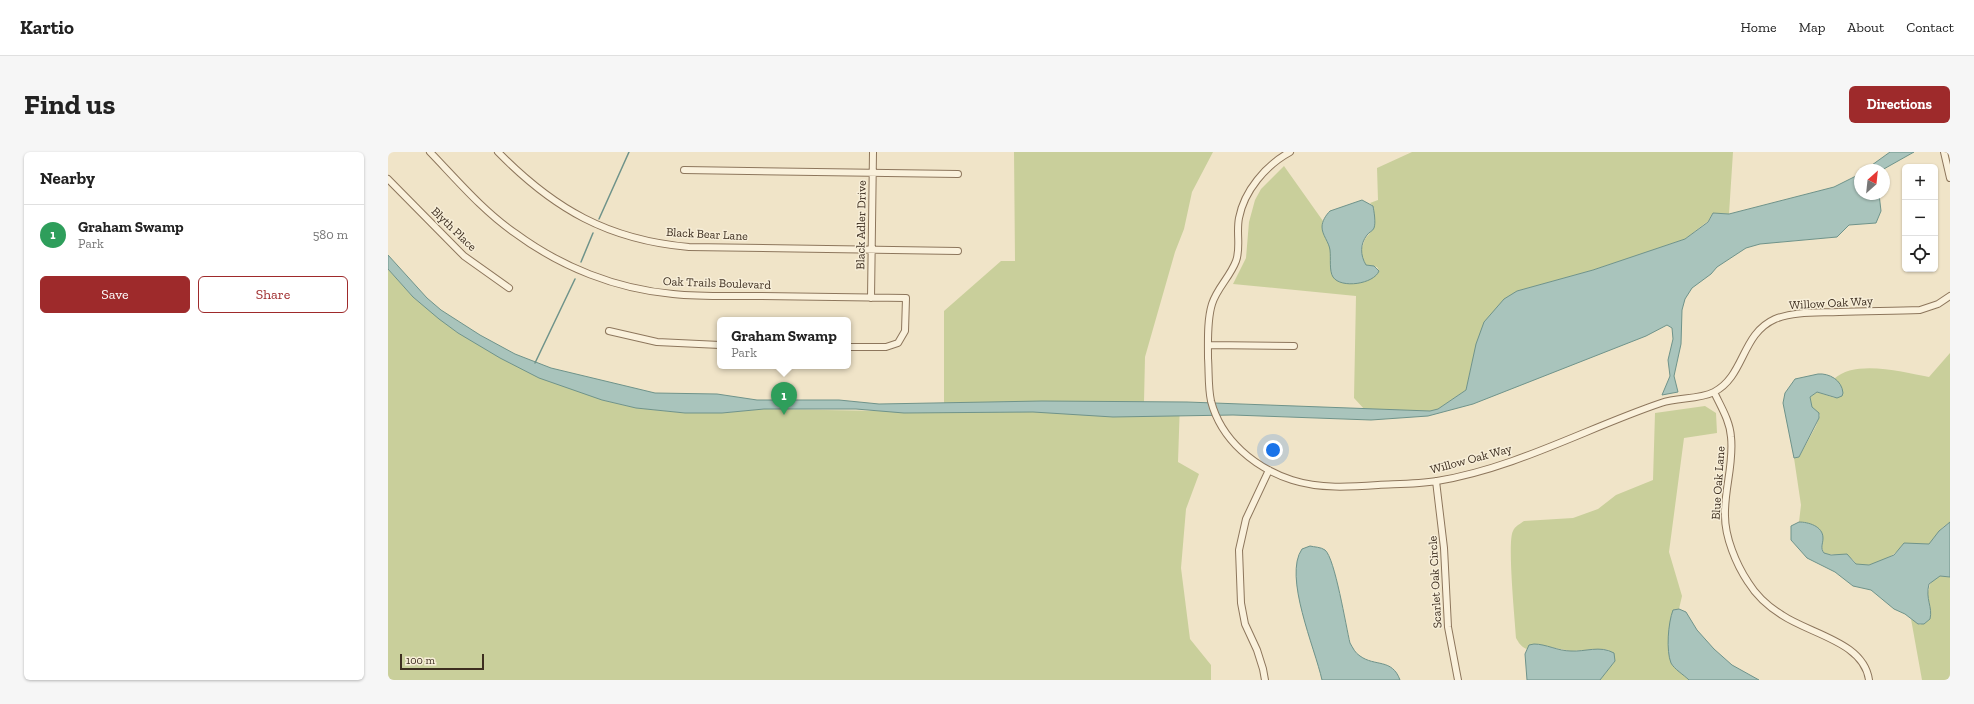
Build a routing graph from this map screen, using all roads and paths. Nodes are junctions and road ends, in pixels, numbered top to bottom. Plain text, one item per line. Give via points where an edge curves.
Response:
1 (430, 152) edge
2 (498, 152) edge
3 (872, 152) edge
4 (1290, 152) edge
5 (1944, 152) edge
6 (684, 170) dead end
7 (872, 172) junction
8 (958, 174) dead end
9 (1950, 178) edge
10 (388, 179) edge
11 (871, 249) junction
12 (958, 251) dead end
13 (509, 288) dead end
14 (1950, 296) edge
15 (871, 298) junction
16 (609, 332) dead end
17 (717, 344) edge
18 (1208, 345) junction
19 (1294, 346) dead end
20 (851, 347) edge
21 (1714, 392) junction
22 (1269, 470) junction
23 (1436, 481) junction
24 (1265, 680) edge
25 (1458, 680) edge
26 (1869, 680) edge

1 - 15 street, Oak Trails Boulevard via 483,207 514,233 568,265 602,279 674,294
2 - 11 street, Black Bear Lane via 530,184 560,206 605,228 636,238 689,246
3 - 7 street, Black Adler Drive
4 - 18 street, Willow Oak Way via 1274,162 1248,193 1239,218 1236,260 1212,304
5 - 9 street
6 - 7 street
7 - 8 street
7 - 11 street, Black Adler Drive
10 - 13 street, Blyth Place via 464,256
11 - 12 street, Black Bear Lane
11 - 15 street, Black Adler Drive
14 - 21 street, Willow Oak Way via 1938,304 1920,310 1798,314 1775,319 1755,336 1743,354 1737,370
15 - 20 street, Oak Trails Boulevard via 906,298 905,331 898,343 886,347
16 - 17 street via 662,342
18 - 19 street
18 - 22 street, Willow Oak Way via 1211,399 1217,418 1232,442 1256,463
21 - 23 street, Willow Oak Way via 1664,402 1500,465
21 - 26 street, Blue Oak Lane via 1728,420 1731,436 1732,451 1725,515 1729,539 1742,571 1760,597 1783,616 1853,652 1864,664
22 - 23 street, Willow Oak Way via 1294,481 1327,487
22 - 24 street via 1246,519 1239,550 1241,602
23 - 25 street, Scarlet Oak Circle via 1444,548 1448,627

